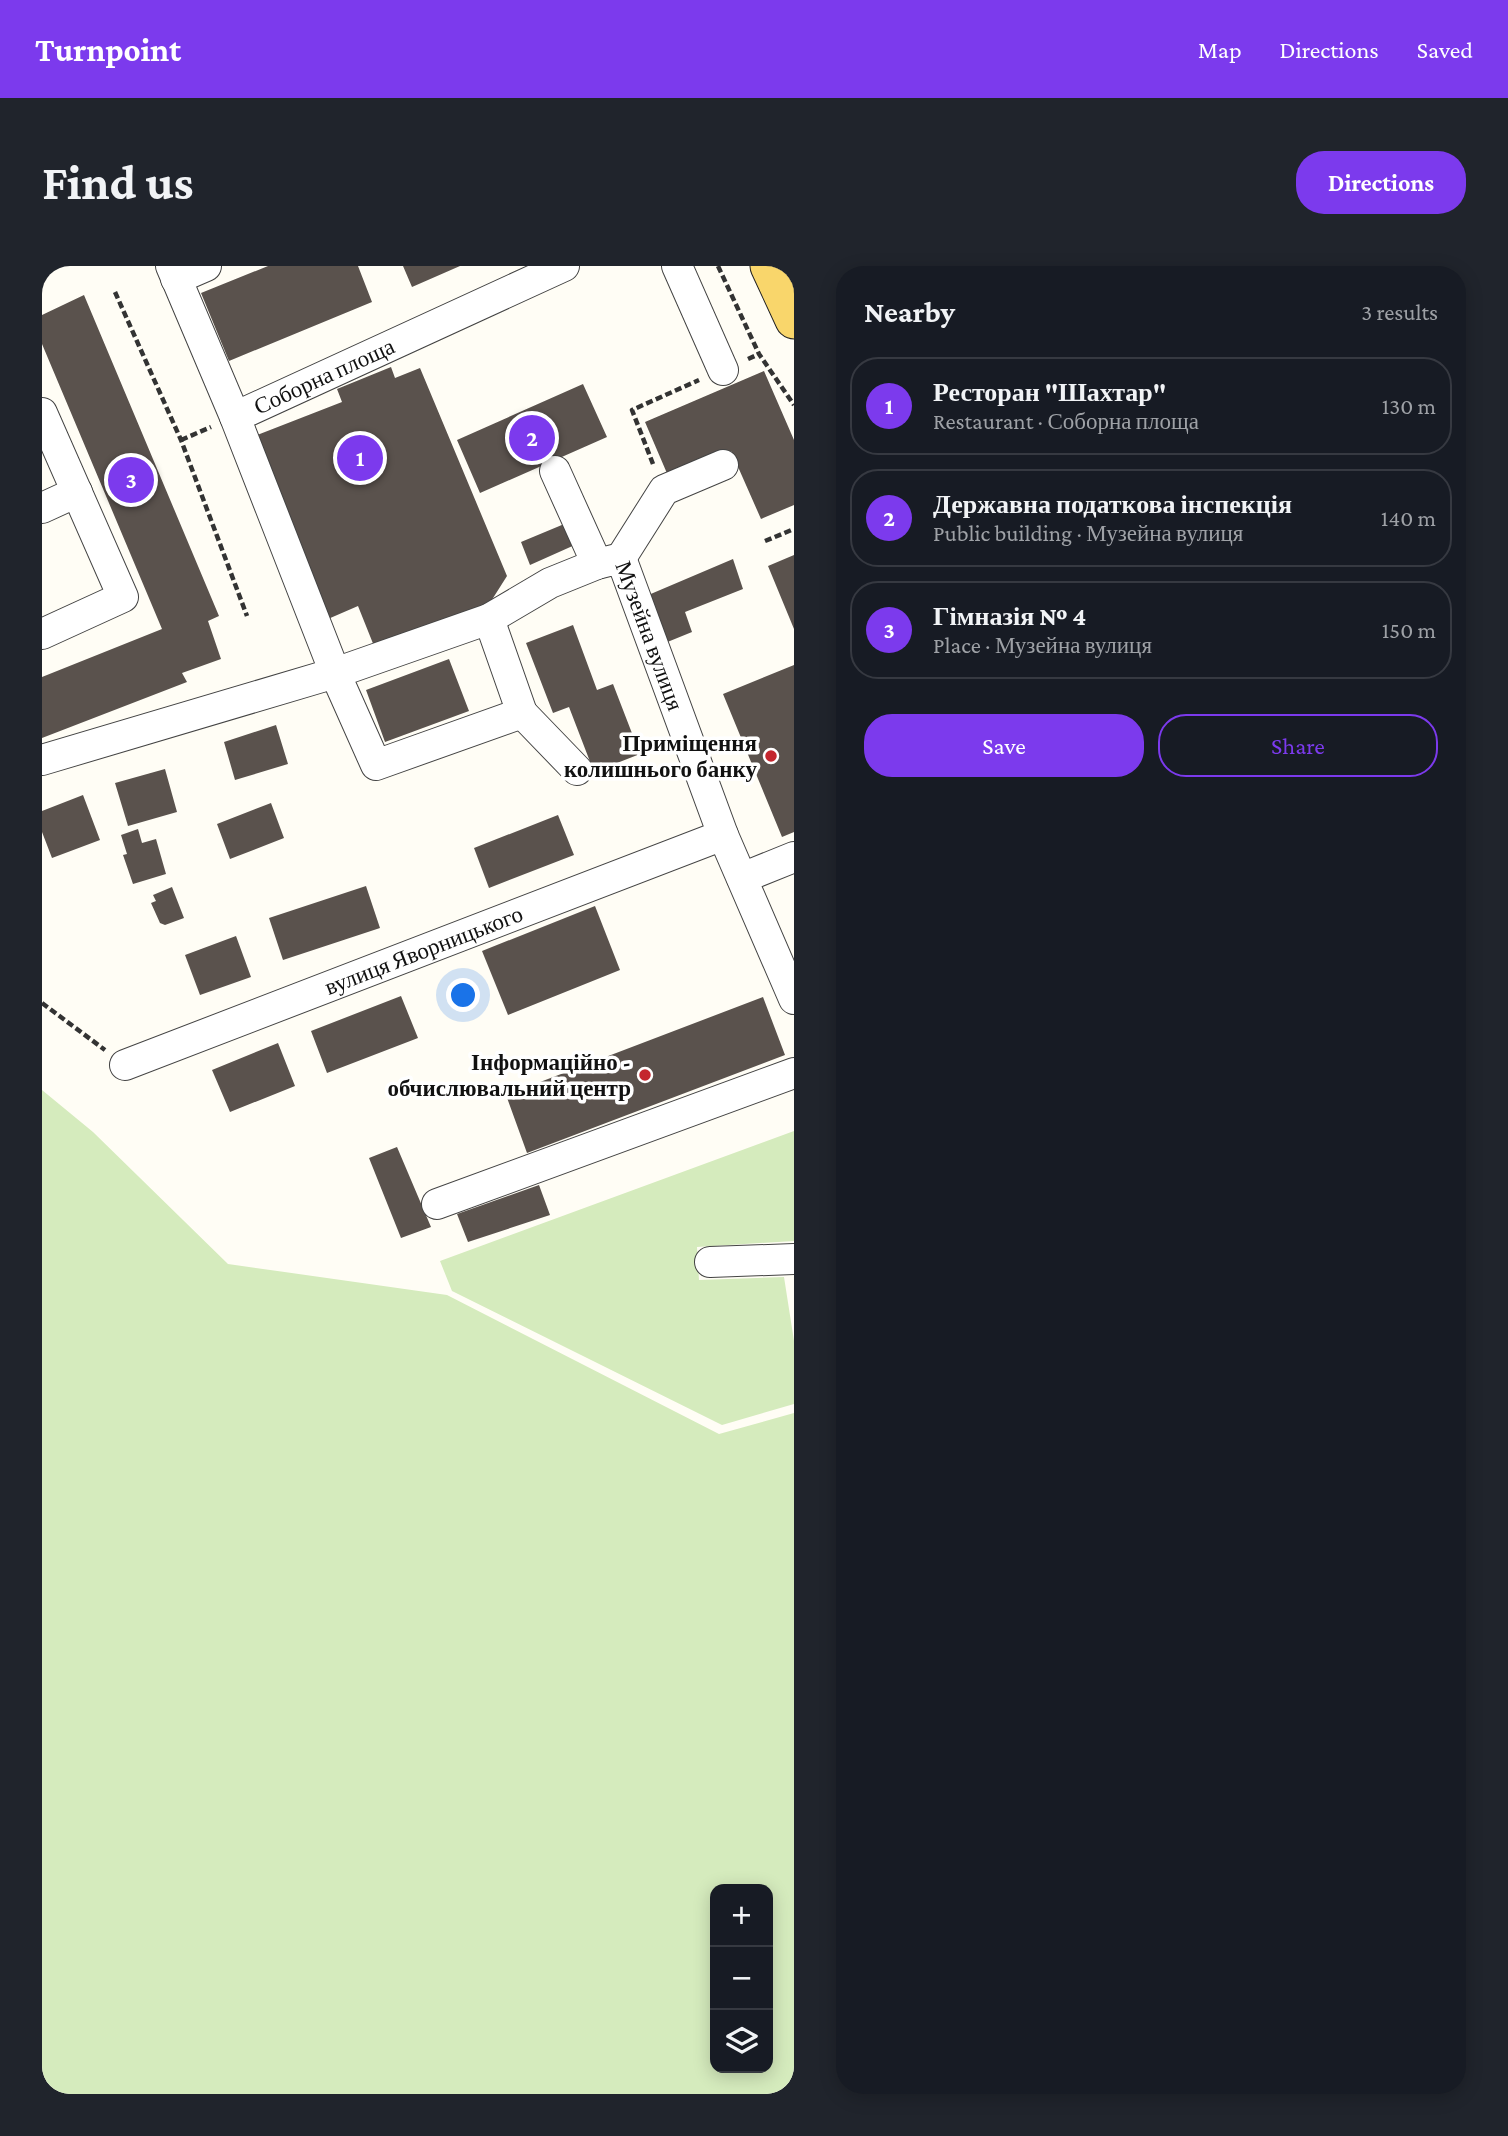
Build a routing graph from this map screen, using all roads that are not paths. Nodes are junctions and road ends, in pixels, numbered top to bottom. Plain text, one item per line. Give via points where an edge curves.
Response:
1 (206, 266) edge
2 (564, 266) edge
3 (677, 266) edge
4 (769, 266) edge
5 (173, 272) edge
6 (794, 320) edge
7 (723, 370) road end
8 (42, 413) edge
9 (235, 417) junction
10 (723, 465) dead end
11 (555, 471) dead end
12 (77, 492) junction
13 (42, 508) edge
14 (609, 561) junction
15 (489, 620) junction
16 (42, 634) edge
17 (335, 673) junction
18 (522, 713) junction
19 (42, 760) edge
20 (576, 770) dead end
21 (723, 835) junction
22 (794, 857) edge
23 (742, 878) junction
24 (794, 999) edge
25 (125, 1065) road end
26 (794, 1073) edge
27 (437, 1204) dead end
28 (794, 1259) edge
29 (710, 1262) dead end

1 - 5 street
2 - 9 street, Соборна площа
3 - 7 street
4 - 6 main road
5 - 9 street, Соборна площа
8 - 12 street
9 - 17 street
10 - 14 street via 664,490
11 - 14 street
12 - 13 street
12 - 16 street via 123,597
14 - 15 street, Музейна вулиця via 550,583
14 - 21 street, Музейна вулиця
15 - 17 street, Музейна вулиця
15 - 18 street
17 - 18 street via 376,765
17 - 19 street, Музейна вулиця
18 - 20 street
21 - 23 street, Музейна вулиця
21 - 25 street, вулиця Яворницького
22 - 23 street
23 - 24 street, Музейна вулиця
26 - 27 street
28 - 29 street

